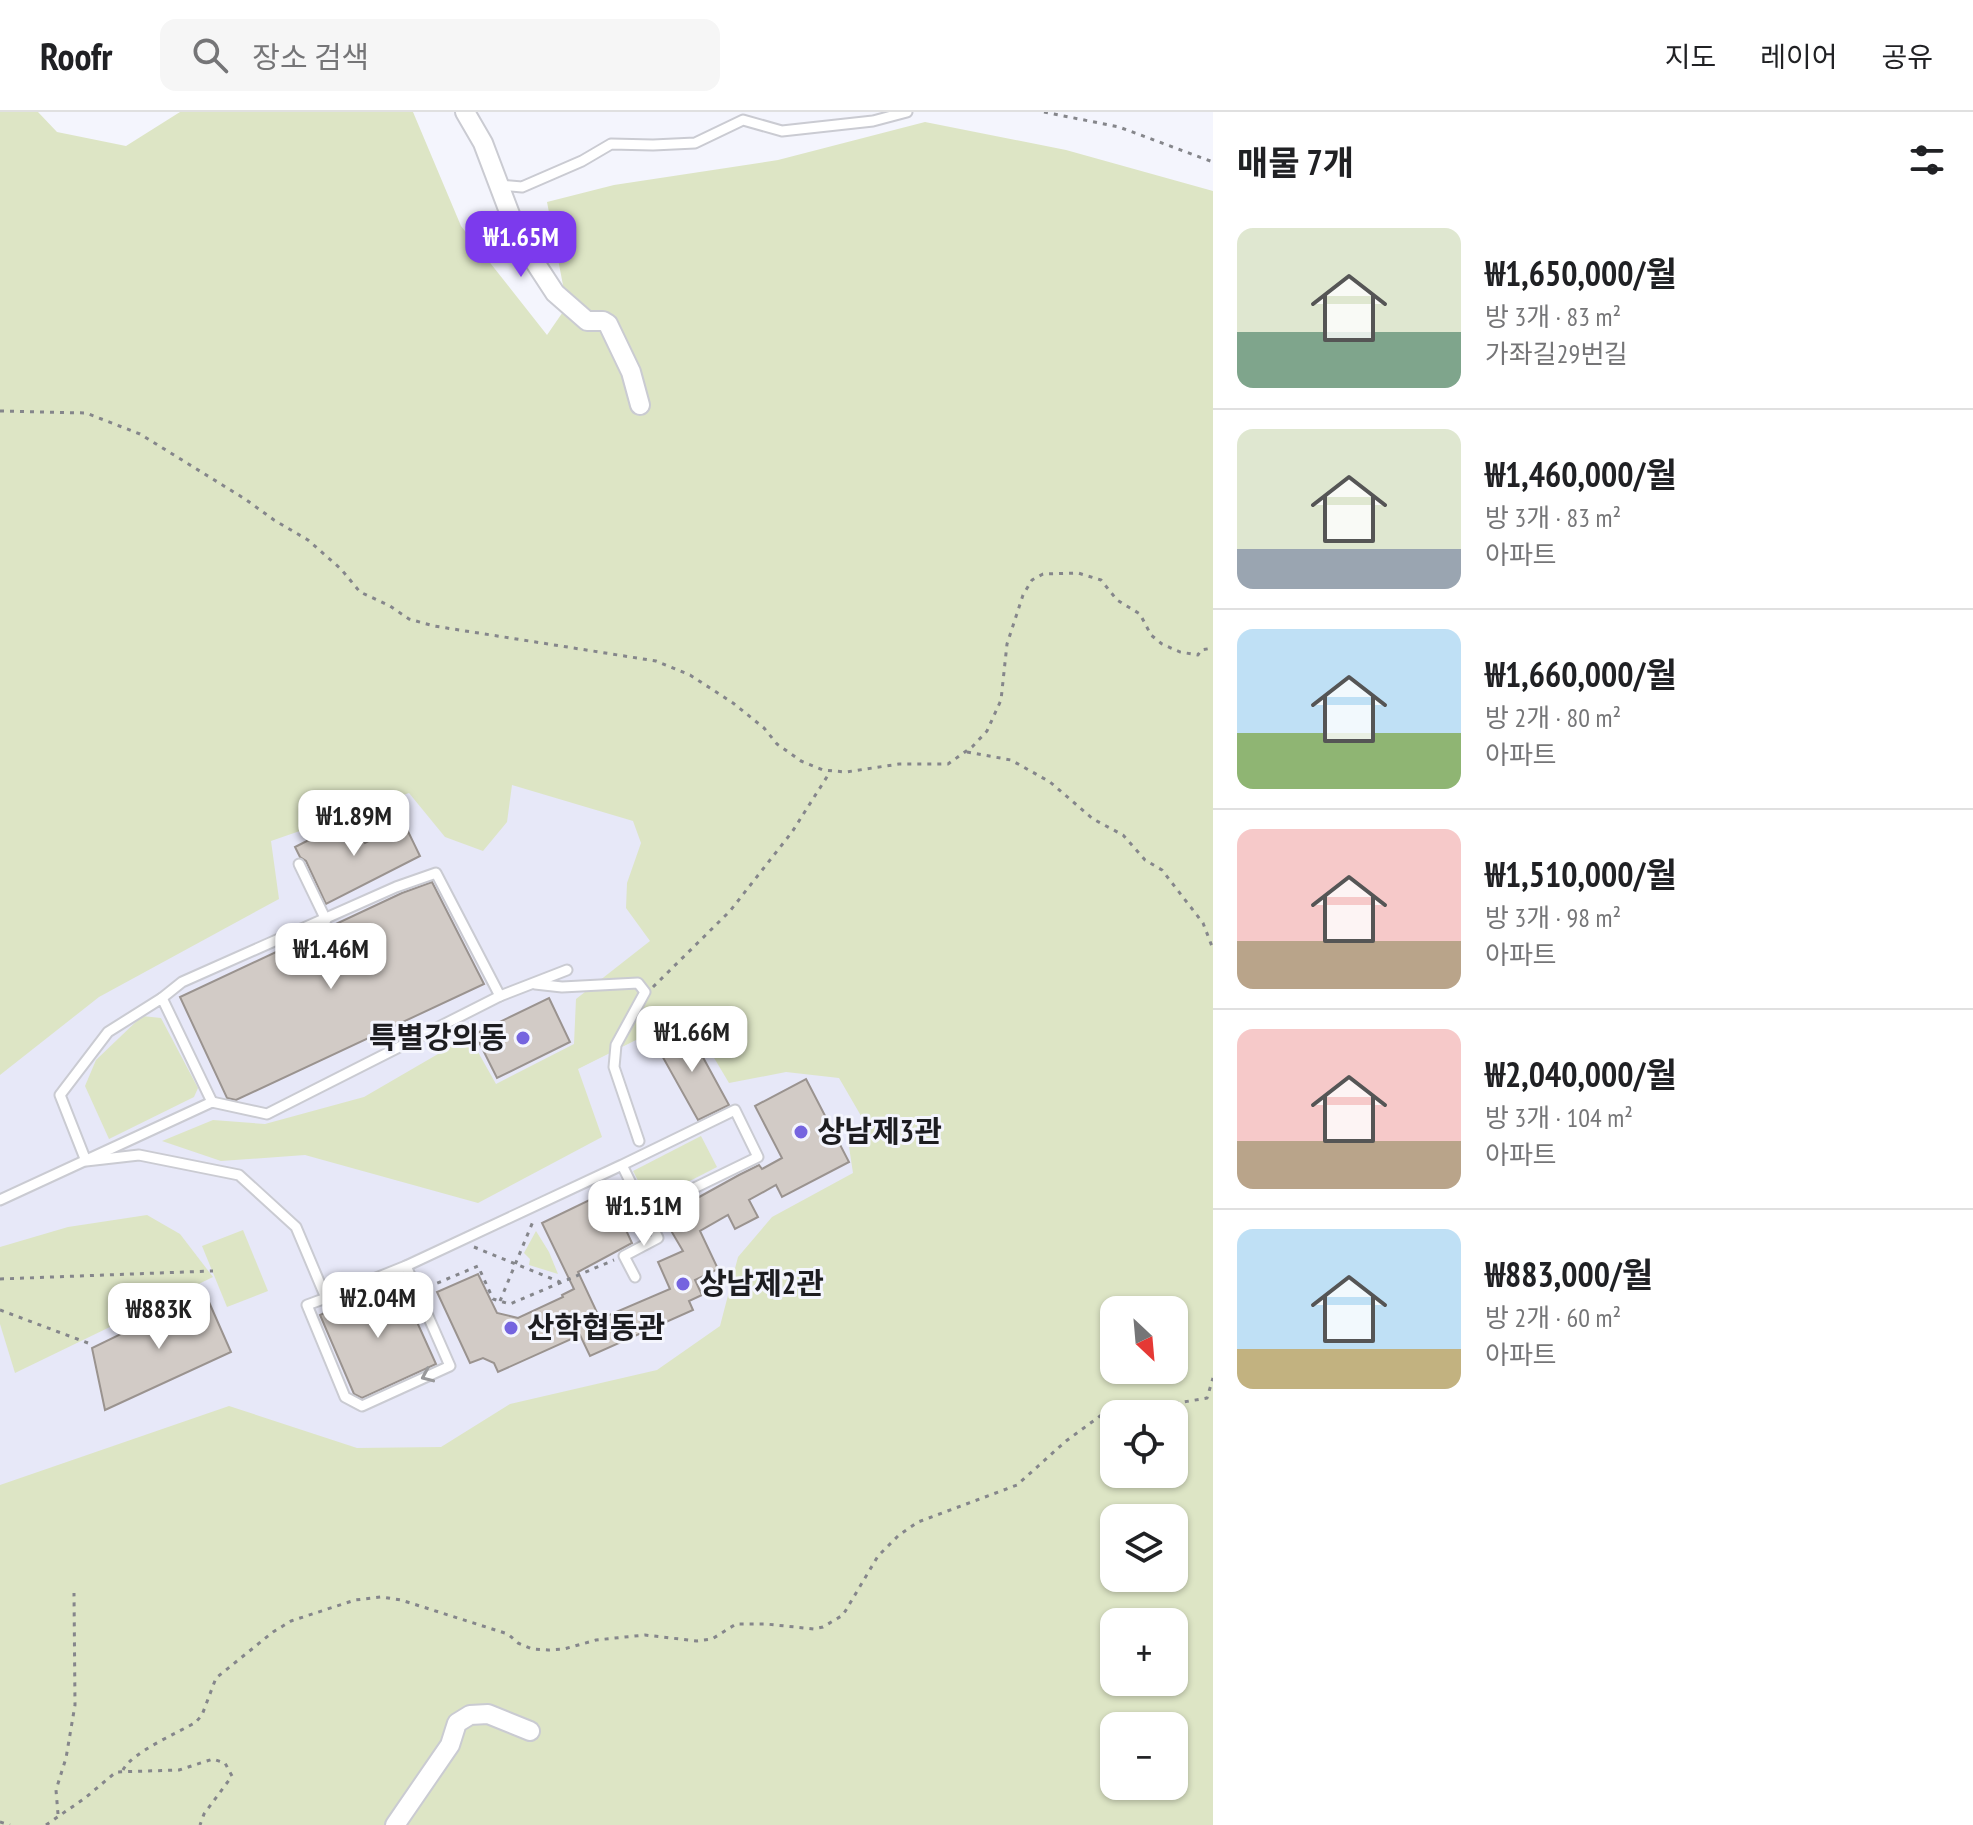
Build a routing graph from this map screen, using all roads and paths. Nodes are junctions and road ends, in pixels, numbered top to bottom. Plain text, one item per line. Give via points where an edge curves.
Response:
1 (465, 112) edge
2 (907, 112) edge
3 (1044, 112) edge
4 (1213, 162) edge
5 (499, 185) junction
6 (640, 405) dead end
7 (0, 411) edge
8 (1213, 648) edge
9 (966, 752) junction
10 (830, 772) junction
11 (299, 864) dead end
12 (326, 920) junction
13 (1213, 949) edge
14 (567, 970) dead end
15 (531, 984) junction
16 (645, 992) junction
17 (500, 996) junction
18 (162, 998) junction
19 (212, 1102) junction
20 (639, 1141) dead end
21 (86, 1161) junction
22 (622, 1165) junction
23 (0, 1200) edge
24 (540, 1203) junction
25 (645, 1212) junction
26 (459, 1241) junction
27 (624, 1256) junction
28 (515, 1264) junction
29 (406, 1266) junction
30 (213, 1271) dead end
31 (635, 1277) dead end
32 (0, 1279) edge
33 (560, 1282) junction
34 (417, 1292) junction
35 (326, 1298) junction
36 (500, 1301) junction
37 (0, 1310) edge
38 (88, 1343) dead end
39 (1213, 1378) edge
40 (74, 1593) dead end
41 (530, 1731) dead end
42 (123, 1770) junction
43 (58, 1814) junction
44 (0, 1822) edge
45 (10, 1825) edge
46 (46, 1825) edge
47 (200, 1825) edge
48 (395, 1825) edge

1 - 5 street
2 - 5 lane via 782,131 743,120 695,143 611,144 522,187
3 - 4 path via 1119,127
5 - 6 street via 519,238 555,293 587,321 608,324
7 - 10 path via 86,413 140,434 308,540 360,592 409,619 656,661 690,675 733,703 801,761
8 - 9 path via 1198,655 1162,644 1140,614 1117,600 1101,580 1078,573 1037,576 1023,595 1009,633 1001,700 987,731
9 - 10 path via 938,766 910,763
9 - 13 path via 1011,760 1123,835 1162,870 1203,923
10 - 16 path via 792,832 730,911
11 - 12 lane
12 - 17 lane via 436,873
12 - 18 lane via 182,982
14 - 15 lane
15 - 16 lane via 638,983
15 - 17 lane
16 - 20 lane via 616,1045 614,1067
17 - 19 lane via 267,1114
18 - 19 lane
18 - 21 lane via 108,1032 60,1095
19 - 21 lane
21 - 23 lane
21 - 35 lane via 139,1155 239,1175 296,1227
22 - 24 lane
22 - 25 lane
22 - 25 lane via 735,1110 753,1145 758,1157
24 - 26 lane
24 - 28 path
25 - 27 lane via 658,1238
26 - 28 path
26 - 29 lane
27 - 31 lane
27 - 33 path
28 - 33 path
28 - 36 path
29 - 34 lane
29 - 35 lane
30 - 32 path
33 - 36 path via 510,1304
34 -> 35 lane via 450,1366 362,1406 345,1397 307,1305
34 - 36 path via 478,1266 493,1299
37 - 38 path
39 - 42 path via 1207,1398 1111,1408 1017,1485 909,1528 878,1556 843,1615 823,1627 736,1624 712,1639 697,1641 645,1635 532,1649 508,1634 401,1600 363,1598 273,1632 216,1678 196,1722
40 - 43 path via 75,1705 56,1790
41 - 48 street via 488,1714 470,1715 457,1723 450,1745
42 - 43 path
42 - 47 path via 179,1770 213,1759 225,1763 232,1776
43 - 46 path
44 - 45 path

